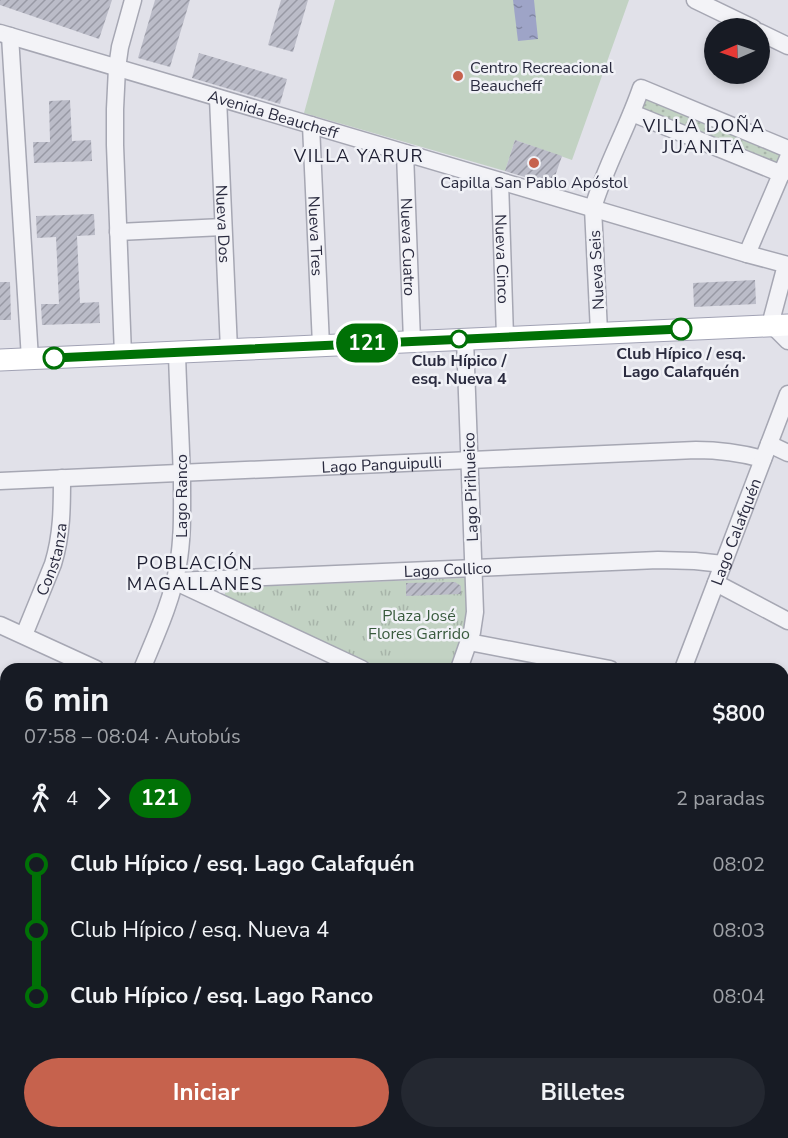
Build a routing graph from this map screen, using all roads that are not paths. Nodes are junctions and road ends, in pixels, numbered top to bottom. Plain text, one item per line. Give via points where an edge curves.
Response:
1 (133, 0) edge
2 (695, 0) edge
3 (732, 18) edge
4 (5, 35) edge
5 (770, 37) edge
6 (788, 46) edge
7 (117, 68) junction
8 (218, 98) junction
9 (632, 113) junction
10 (311, 125) junction
11 (788, 149) edge
12 (405, 153) junction
13 (788, 158) edge
14 (782, 174) junction
15 (500, 181) junction
16 (593, 208) junction
17 (223, 227) junction
18 (118, 232) junction
19 (747, 254) junction
20 (787, 265) edge
21 (779, 325) edge
22 (599, 332) junction
23 (505, 337) junction
24 (465, 339) junction
25 (412, 341) junction
26 (788, 341) edge
27 (321, 345) junction
28 (229, 350) junction
29 (177, 352) junction
30 (123, 355) junction
31 (30, 359) junction
32 (0, 360) edge
33 (788, 394) edge
34 (766, 452) junction
35 (788, 453) edge
36 (469, 460) junction
37 (181, 472) junction
38 (62, 478) junction
39 (0, 481) edge
40 (723, 564) junction
41 (474, 568) junction
42 (174, 581) junction
43 (716, 583) junction
44 (788, 621) edge
45 (0, 625) edge
46 (24, 636) junction
47 (469, 642) junction
48 (83, 663) edge
49 (144, 663) edge
50 (349, 663) edge
51 (461, 663) edge
52 (579, 663) edge
53 (685, 663) edge

1 - 7 street
2 - 3 street
4 - 7 street, Avenida Beaucheff
4 - 31 street
5 - 6 street
7 - 8 street, Avenida Beaucheff
7 - 18 street
8 - 10 street, Avenida Beaucheff
8 - 17 street, Nueva Dos
9 - 11 street via 641,88
9 - 14 street
9 - 16 street
10 - 12 street, Avenida Beaucheff
10 - 27 street, Nueva Tres
12 - 15 street, Avenida Beaucheff
12 - 25 street, Nueva Cuatro
13 - 14 street
14 - 19 street
15 - 16 street, Avenida Beaucheff
15 - 23 street, Nueva Cinco
16 - 19 street, Avenida Beaucheff
16 - 22 street, Nueva Seis
17 - 18 street
17 - 28 street, Nueva Dos
18 - 30 street
19 - 20 street, Avenida Beaucheff
20 - 21 street
21 - 22 main road
21 - 26 street via 778,331
22 - 23 main road
23 - 24 main road
24 - 25 main road
24 - 36 street, Lago Pirihueico
25 - 27 main road
27 - 28 main road
28 - 29 main road
29 - 30 main road
29 - 37 street, Lago Ranco
30 - 31 main road
31 - 32 main road
33 - 34 street, Lago Calafquén
34 - 35 street, Lago Panguipulli
34 - 36 street, Lago Panguipulli via 714,450
34 - 40 street, Lago Calafquén
36 - 37 street, Lago Panguipulli
36 - 41 street, Lago Pirihueico
37 - 38 street, Lago Panguipulli
37 - 42 street, Lago Ranco via 182,538
38 - 39 street, Lago Panguipulli
38 - 46 street, Constanza via 57,552
40 - 41 street, Lago Collico via 658,560
40 - 43 street, Lago Calafquén
41 - 42 street, Lago Collico
41 - 47 street, Lago Pirihueico via 475,612
42 - 49 street, Lago Ranco
42 - 50 street
43 - 44 street
43 - 53 street, Lago Calafquén
45 - 46 street
46 - 48 street
47 - 51 street, Lago Pirihueico
47 - 52 street

